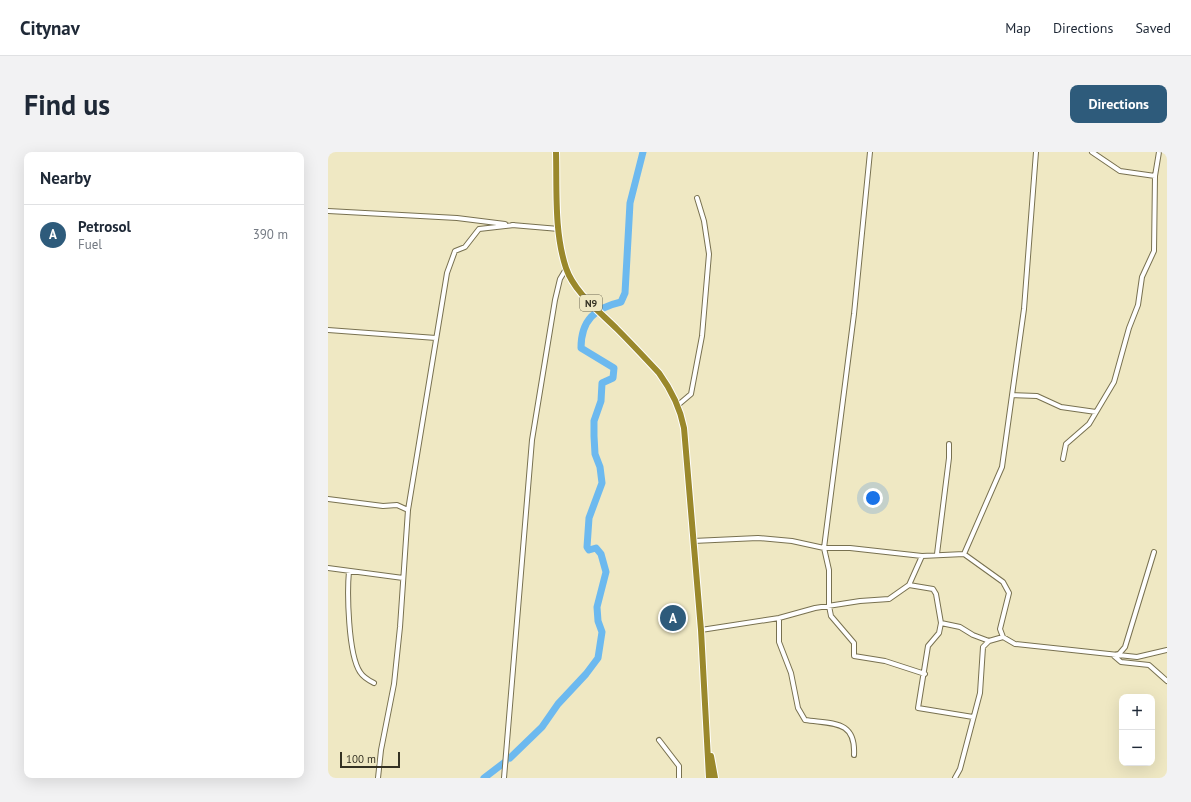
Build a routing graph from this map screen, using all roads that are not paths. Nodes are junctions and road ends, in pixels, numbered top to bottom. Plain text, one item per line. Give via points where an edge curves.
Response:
1 (556, 152) edge
2 (870, 152) edge
3 (1036, 152) edge
4 (1092, 152) edge
5 (1159, 152) edge
6 (1154, 176) junction
7 (697, 198) dead end
8 (328, 211) edge
9 (514, 225) junction
10 (559, 229) junction
11 (566, 269) junction
12 (328, 330) edge
13 (436, 338) junction
14 (1012, 395) junction
15 (678, 405) junction
16 (1096, 412) junction
17 (949, 444) dead end
18 (1063, 459) dead end
19 (328, 499) edge
20 (408, 510) junction
21 (693, 541) junction
22 (824, 548) junction
23 (1154, 552) dead end
24 (936, 554) junction
25 (964, 554) junction
26 (922, 556) junction
27 (328, 568) edge
28 (349, 571) junction
29 (403, 578) junction
30 (909, 586) junction
31 (829, 606) junction
32 (779, 618) junction
33 (941, 623) junction
34 (701, 630) junction
35 (1003, 637) junction
36 (990, 641) junction
37 (1167, 650) edge
38 (1112, 656) junction
39 (925, 674) junction
40 (1167, 681) edge
41 (374, 683) dead end
42 (973, 717) junction
43 (659, 740) dead end
44 (708, 744) junction
45 (854, 755) dead end
46 (378, 778) edge
47 (504, 778) edge
48 (679, 778) edge
49 (709, 778) edge
50 (715, 778) edge
51 (955, 778) edge

1 - 10 highway, N9
2 - 22 street via 854,314
3 - 14 street via 1024,309
4 - 6 street via 1120,170
5 - 6 street
6 - 16 street via 1154,251 1142,277 1138,305 1114,382
7 - 15 street via 704,221 709,254 702,336 691,394
8 - 9 street via 457,218
9 - 10 street
9 - 13 street via 480,229 465,247 455,251 447,272
10 - 11 highway, N9
11 - 15 highway, N9 via 588,299 659,373
11 - 47 street via 555,300 532,440
12 - 13 street
13 - 20 street
14 - 16 street via 1037,396 1061,407
14 - 25 street via 1002,467
15 - 21 highway, N9 via 684,428
16 - 18 street via 1089,424 1066,444
17 - 24 street
19 - 20 street via 383,506 397,505
20 - 29 street
21 - 22 street via 758,538 792,541
21 - 34 highway, N9
22 - 26 street via 850,548
22 - 31 street via 829,570
23 - 38 street via 1124,647 1119,654
24 - 25 street
24 - 26 street
25 - 35 street via 1003,582 1010,593 1000,629
26 - 30 street
27 - 28 street
28 - 29 street
28 - 41 street via 350,638 358,670 364,678
29 - 46 street via 394,684
30 - 31 street via 889,600
30 - 33 street via 933,590
31 - 32 street
31 - 39 street via 831,616 854,643 854,656 885,661
32 - 34 street
32 - 45 street via 779,642 791,674 798,708 805,720 841,726 849,730 853,737
33 - 36 street via 960,627
33 - 39 street via 940,634 928,646
34 - 44 highway, N9
35 - 36 street
35 - 38 street via 1015,644
36 - 42 street via 984,647 980,694
37 - 38 street via 1137,658
38 - 40 street via 1121,662 1149,665
39 - 42 street via 918,708
42 - 51 street via 960,769
43 - 48 street via 678,766
44 - 49 highway, N9
44 - 50 highway, N9

